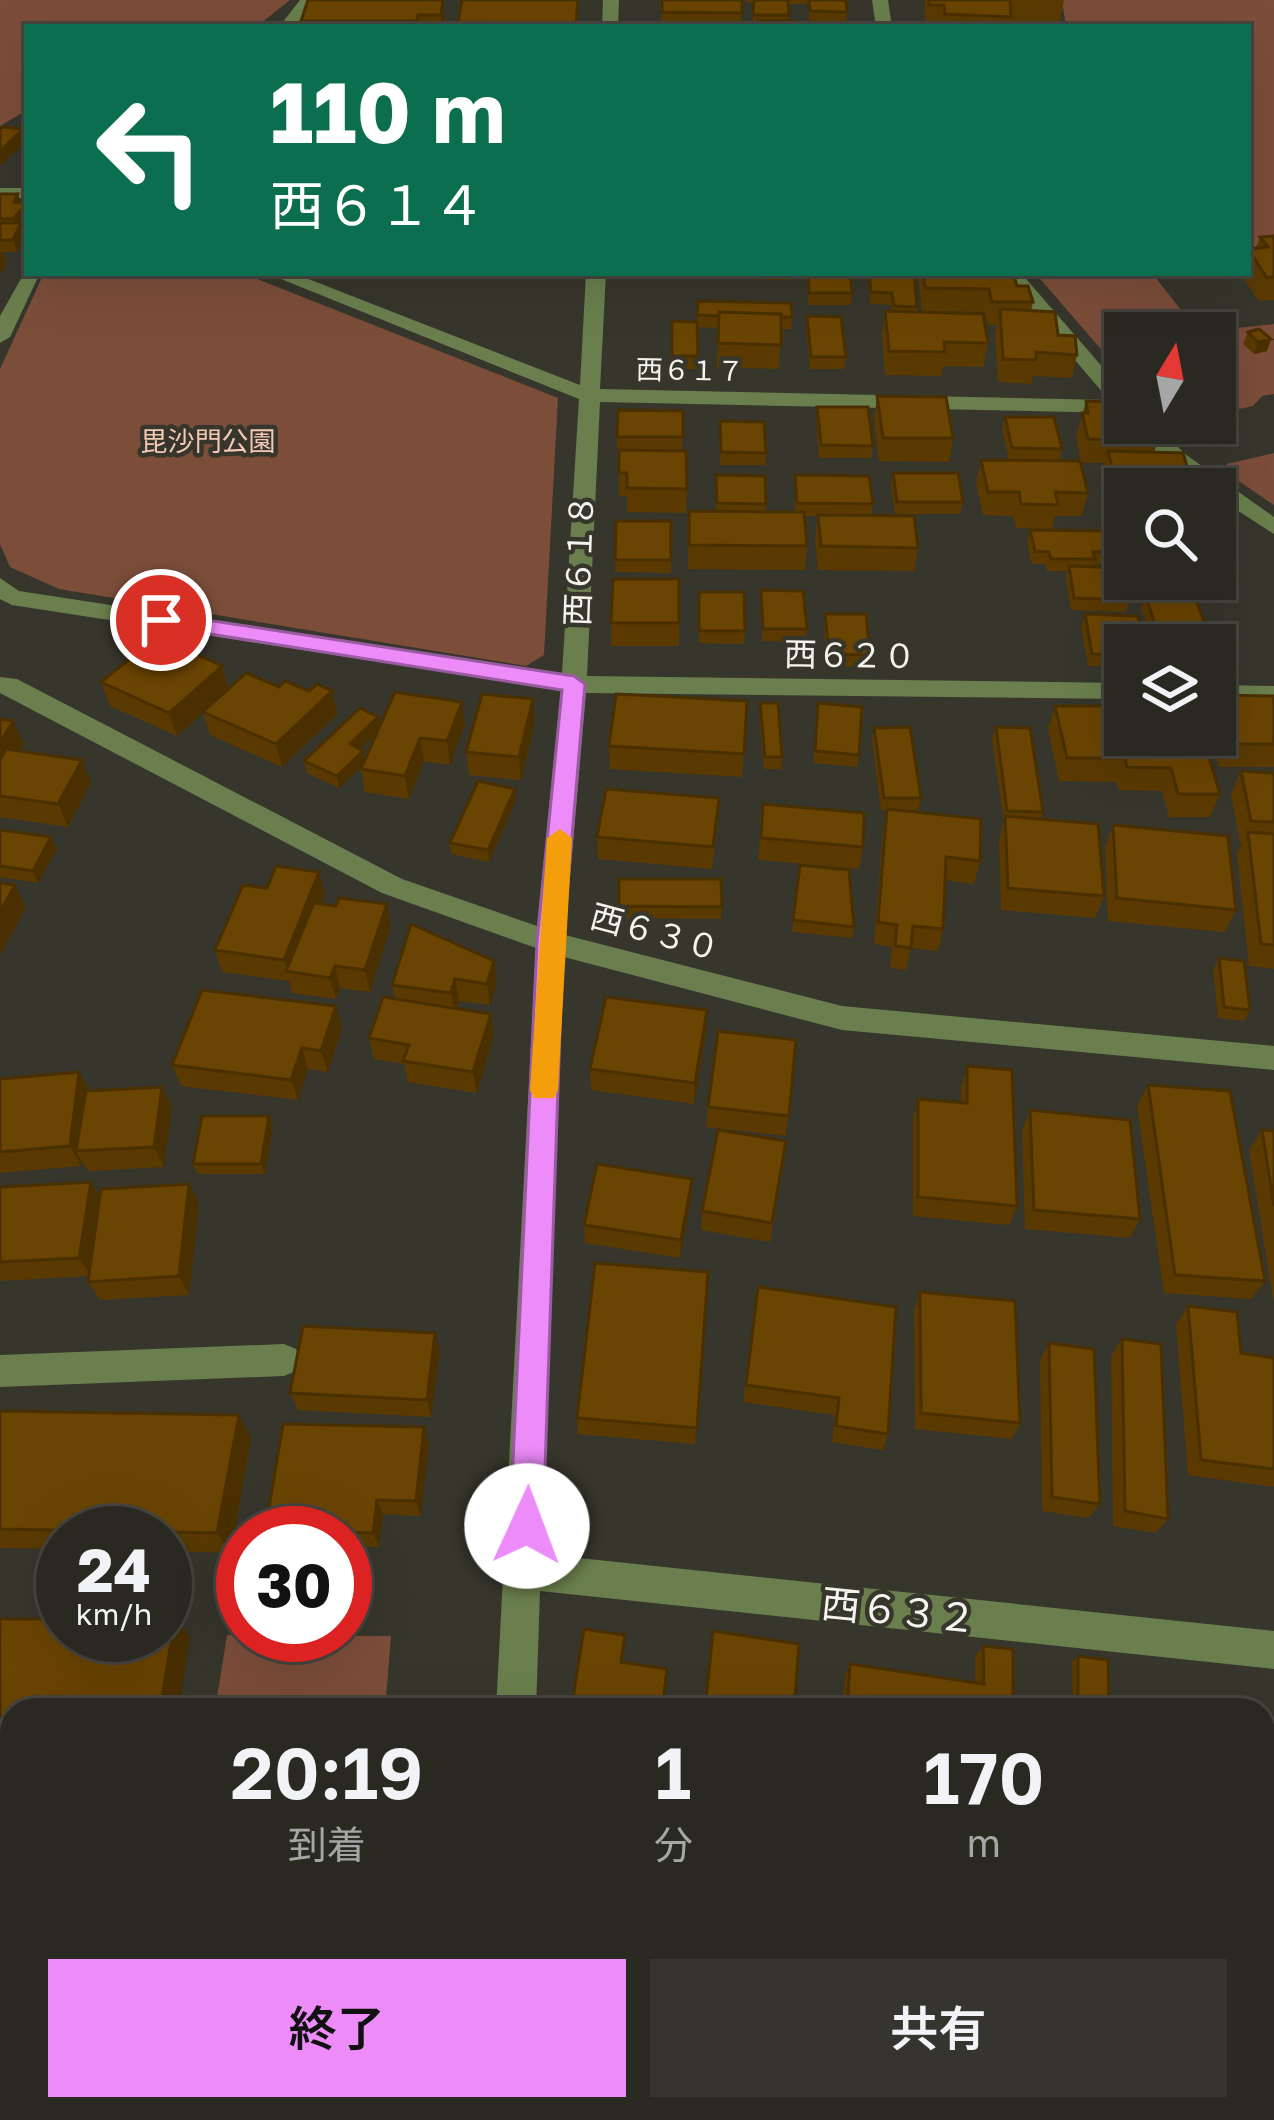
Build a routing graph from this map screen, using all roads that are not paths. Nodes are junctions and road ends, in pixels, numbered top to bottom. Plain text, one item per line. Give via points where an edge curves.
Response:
1 (308, 0) edge
2 (289, 24) edge
3 (29, 276) edge
4 (284, 276) edge
5 (596, 276) edge
6 (1014, 276) edge
7 (0, 337) edge
8 (1104, 382) edge
9 (586, 395) junction
10 (1104, 406) edge
11 (1162, 444) edge
12 (1274, 527) edge
13 (0, 585) edge
14 (574, 684) junction
15 (0, 685) edge
16 (1104, 692) edge
17 (1236, 693) edge
18 (1274, 694) edge
19 (550, 942) junction
20 (1274, 1058) edge
21 (284, 1360) dead end
22 (0, 1371) edge
23 (525, 1571) junction
24 (1274, 1650) edge
25 (517, 1698) edge

1 - 2 street
3 - 7 street
4 - 9 street, 西６１７
5 - 9 street, 西６１８
6 - 8 street
9 - 10 street, 西６１７
9 - 14 street, 西６１８
11 - 12 street
13 - 14 street, 西６２０ via 12,597
14 - 16 street, 西６２０
14 - 19 street, 西６１８
15 - 19 street, 西６３０ via 392,886
17 - 18 street
19 - 20 street, 西６３０ via 842,1018
19 - 23 street, 西６１８
21 - 22 street
23 - 24 street, 西６３２
23 - 25 street, 西６１８

